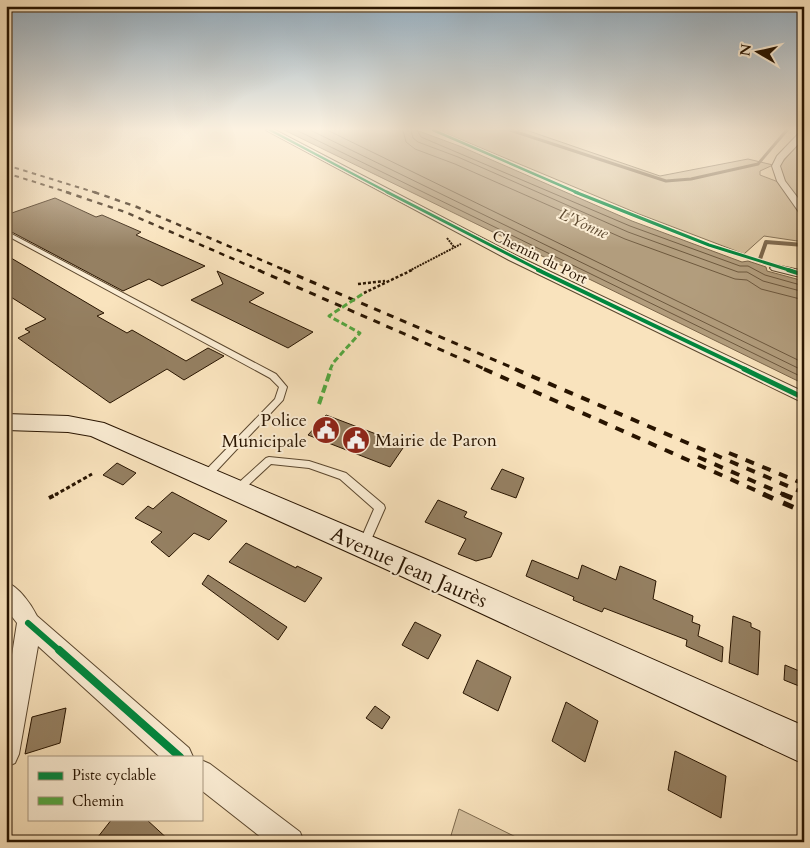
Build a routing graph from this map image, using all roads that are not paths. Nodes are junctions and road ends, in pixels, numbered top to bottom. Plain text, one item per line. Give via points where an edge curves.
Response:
1 (345, 170) edge
2 (777, 170) edge
3 (804, 213) edge
4 (6, 233) edge
5 (776, 268) dead end
6 (804, 275) edge
7 (804, 398) edge
8 (6, 422) edge
9 (204, 477) junction
10 (237, 491) junction
11 (363, 546) junction
12 (6, 592) edge
13 (28, 623) junction
14 (804, 745) edge
15 (6, 754) edge
16 (179, 756) edge
17 (202, 774) edge
18 (290, 842) edge

1 - 7 street, Chemin du Port via 473,237
2 - 3 street via 781,181
4 - 9 lane via 273,376 283,387 279,400
5 - 6 street
8 - 9 main road, Avenue Jean Jaurès via 68,424 96,429
9 - 10 main road, Avenue Jean Jaurès
10 - 11 main road, Avenue Jean Jaurès
10 - 11 lane via 270,460 309,465 343,476 380,508
11 - 14 main road, Avenue Jean Jaurès
12 - 13 street
13 - 15 street
13 - 16 street
17 - 18 street

